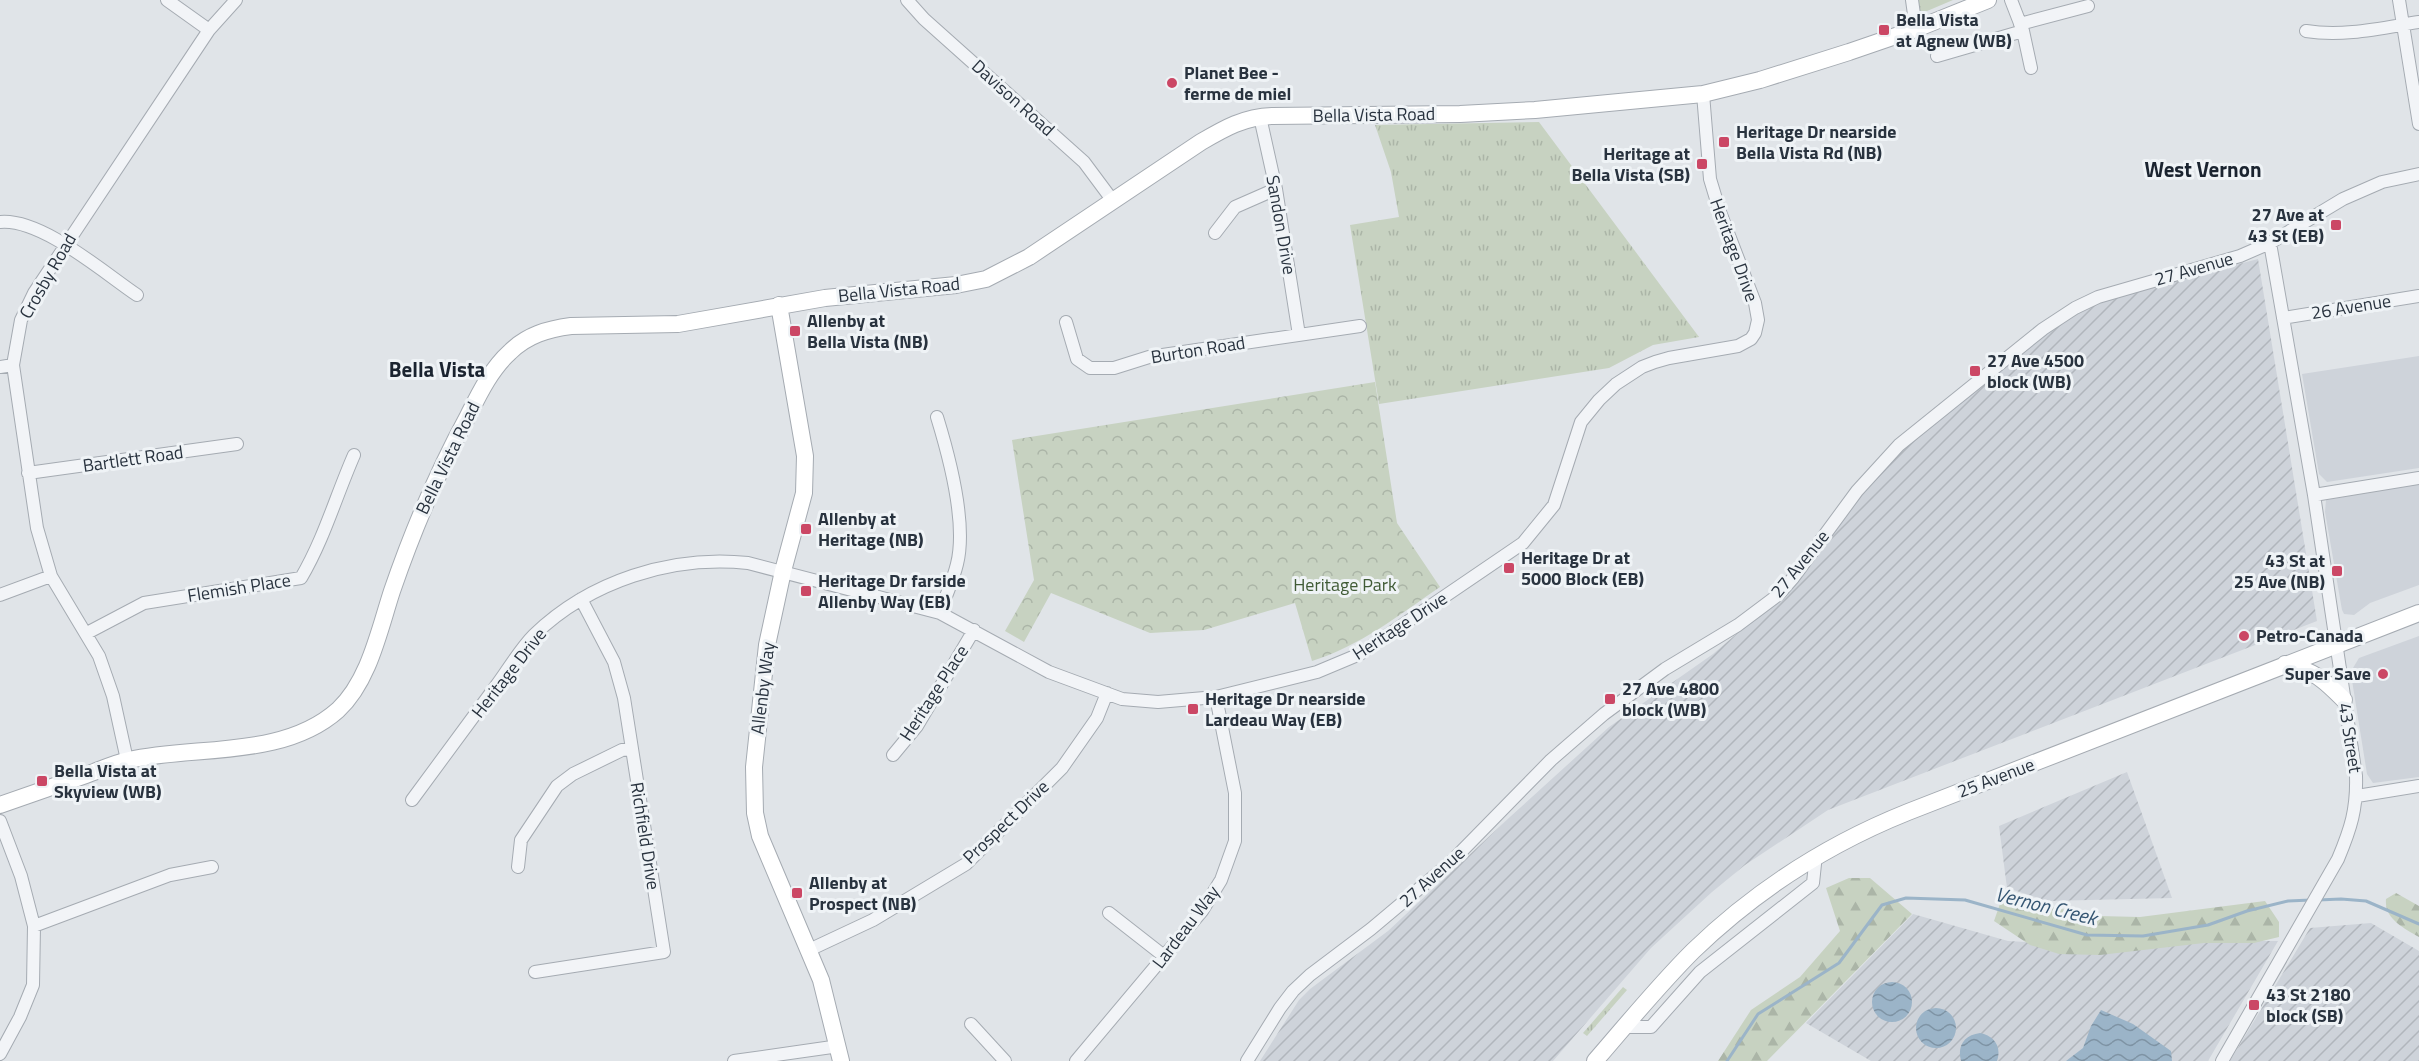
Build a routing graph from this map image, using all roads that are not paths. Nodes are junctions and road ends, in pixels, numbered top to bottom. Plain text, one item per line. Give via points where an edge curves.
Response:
1 (167, 0) edge
2 (236, 0) edge
3 (907, 0) edge
4 (1912, 0) edge
5 (1988, 0) edge
6 (2011, 0) edge
7 (2399, 0) edge
8 (2088, 6) dead end
9 (2419, 22) edge
10 (2403, 25) junction
11 (2022, 27) junction
12 (1916, 29) junction
13 (209, 30) junction
14 (2306, 31) dead end
15 (1937, 56) dead end
16 (2031, 68) dead end
17 (1703, 94) junction
18 (1260, 117) junction
19 (2419, 124) edge
20 (2419, 174) edge
21 (1276, 189) junction
22 (1113, 201) junction
23 (0, 222) edge
24 (1215, 233) dead end
25 (2270, 243) junction
26 (65, 245) junction
27 (137, 295) dead end
28 (2419, 296) edge
29 (778, 305) junction
30 (2283, 318) junction
31 (1066, 322) dead end
32 (1360, 326) dead end
33 (1299, 335) junction
34 (6, 366) edge
35 (937, 417) dead end
36 (237, 444) dead end
37 (354, 455) dead end
38 (28, 473) junction
39 (2419, 478) edge
40 (2314, 495) junction
41 (783, 571) junction
42 (51, 576) junction
43 (0, 596) edge
44 (581, 599) junction
45 (939, 613) junction
46 (2419, 613) edge
47 (974, 630) junction
48 (87, 633) junction
49 (2335, 645) junction
50 (2285, 664) junction
51 (1107, 693) junction
52 (1216, 697) junction
53 (2344, 700) junction
54 (631, 749) junction
55 (893, 755) dead end
56 (127, 760) junction
57 (2419, 786) edge
58 (2357, 796) junction
59 (412, 800) dead end
60 (0, 805) edge
61 (0, 821) edge
62 (1815, 864) dead end
63 (212, 867) dead end
64 (518, 867) dead end
65 (1109, 913) dead end
66 (34, 926) junction
67 (809, 950) junction
68 (1164, 956) junction
69 (535, 972) dead end
70 (971, 1024) dead end
71 (1625, 1027) junction
72 (840, 1053) edge
73 (0, 1054) edge
74 (734, 1061) edge
75 (1005, 1061) edge
76 (1076, 1061) edge
77 (1247, 1061) edge
78 (1595, 1061) edge
79 (2222, 1061) edge

1 - 13 street
2 - 13 street, Crosby Road
3 - 22 street, Davison Road via 1084,162
4 - 12 street
5 - 12 street, Bella Vista Road
6 - 11 street
7 - 10 street
8 - 11 street
9 - 10 street
10 - 14 street via 2350,34
10 - 19 street
11 - 15 street
11 - 16 street
12 - 17 street, Bella Vista Road via 1760,80
13 - 26 street, Crosby Road
17 - 18 street, Bella Vista Road via 1525,111
17 - 52 street, Heritage Drive via 1714,197 1757,312 1757,327 1751,339 1738,346 1655,362 1616,384 1581,422 1554,505 1523,543 1360,654 1317,672
18 - 21 street, Sandon Drive
18 - 22 street, Bella Vista Road via 1227,126
20 - 25 street, 27 Avenue via 2382,182 2343,199
21 - 24 street via 1235,207
21 - 33 street, Sandon Drive
22 - 29 street, Bella Vista Road via 1029,257 986,279
23 - 26 street via 51,235
25 - 30 street, 43 Street
25 - 77 street, 27 Avenue via 2074,308 1925,422 1863,484 1778,595 1632,692 1571,742 1452,861 1293,991
26 - 27 street
26 - 34 street, Crosby Road via 34,293
28 - 30 street, 26 Avenue
29 - 41 street, Allenby Way via 805,456 804,493
29 - 56 street, Bella Vista Road via 678,324 558,328 520,344 494,370 431,487 364,673 340,707 319,724 290,736
30 - 40 street, 43 Street
31 - 33 street, Burton Road via 1077,359 1090,368 1114,368 1149,357
32 - 33 street, Burton Road
34 - 38 street, Crosby Road
35 - 45 street via 950,458 959,527 958,563
36 - 38 street, Bartlett Road
37 - 48 street, Flemish Place via 317,551 301,578 144,603
38 - 42 street, Crosby Road via 37,528
39 - 40 street
40 - 49 street, 43 Street
41 - 44 street, Heritage Drive via 748,563 705,562 628,576
41 - 45 street, Heritage Drive
41 - 67 street, Allenby Way via 767,645 754,767 755,813 760,836
42 - 43 street
42 - 48 street, Crosby Road
44 - 54 street, Richfield Drive via 614,662
44 - 59 street, Heritage Drive via 532,637
45 - 47 street, Heritage Drive
46 - 49 street, 25 Avenue
47 - 51 street, Heritage Drive via 1049,672
47 - 55 street, Heritage Place via 917,726
48 - 56 street, Crosby Road via 113,696
49 - 50 street, 25 Avenue
49 - 53 street, 43 Street
50 - 53 street via 2323,678
50 - 71 street, 25 Avenue via 1908,812 1843,842 1735,914 1687,958
51 - 52 street, Heritage Drive via 1122,699 1158,702
51 - 67 street, Prospect Drive via 1097,718 1062,768 966,864 873,920
52 - 68 street, Lardeau Way via 1235,793 1234,841 1212,895
53 - 58 street, 43 Street
54 - 64 street via 583,769 557,786 521,840
54 - 69 street, Richfield Drive via 664,952
56 - 60 street, Bella Vista Road
57 - 58 street
58 - 79 street, 43 Street via 2350,829 2322,888
61 - 66 street via 21,876
62 - 71 street via 1813,883 1700,972 1652,1027
63 - 66 street via 170,875
65 - 68 street
66 - 73 street via 33,985
67 - 72 street, Allenby Way
68 - 76 street, Lardeau Way
70 - 75 street
71 - 78 street, 25 Avenue
72 - 74 street

